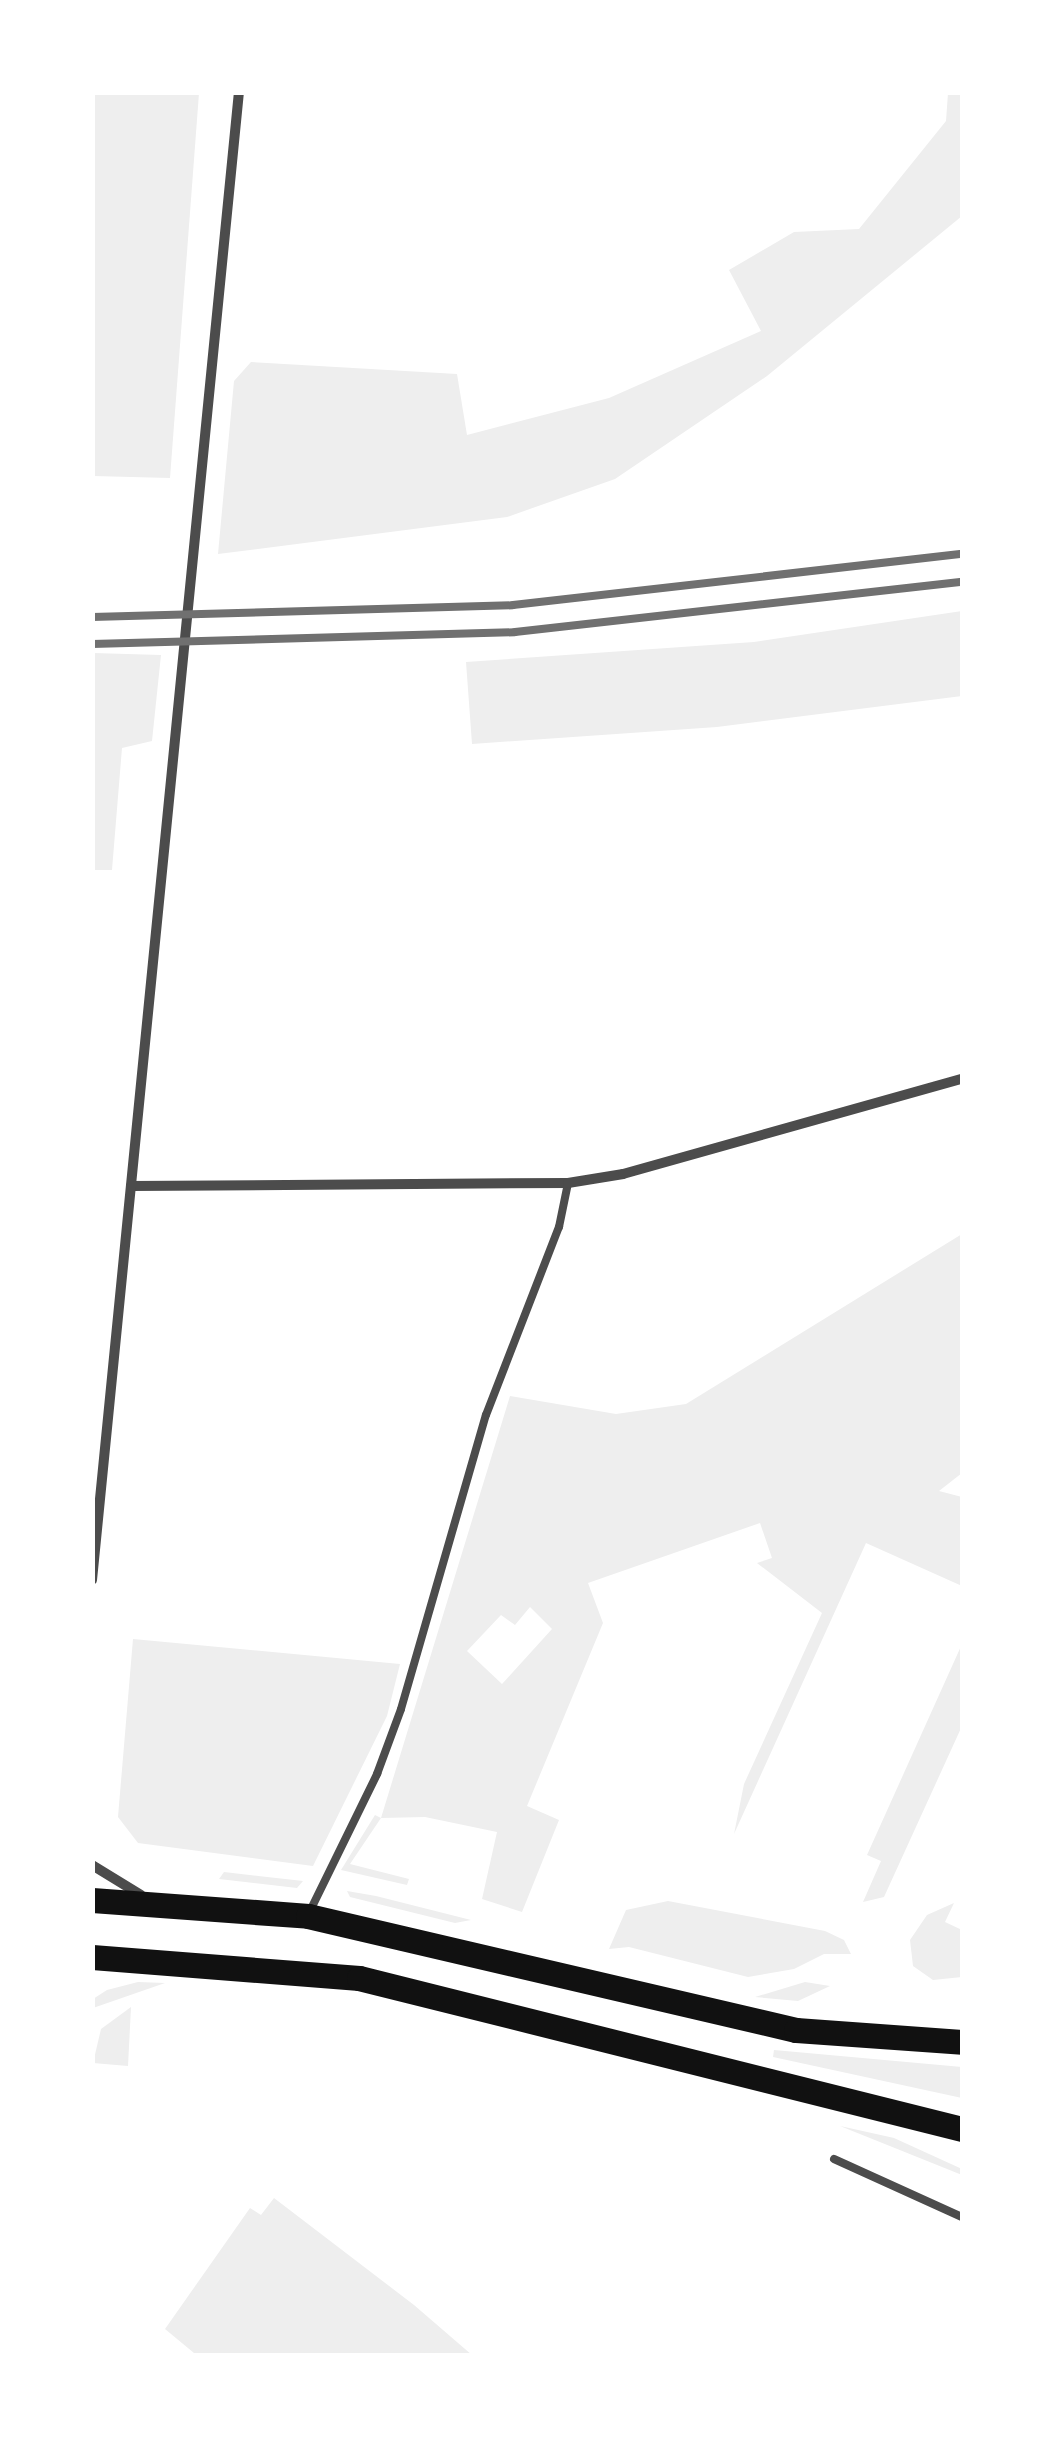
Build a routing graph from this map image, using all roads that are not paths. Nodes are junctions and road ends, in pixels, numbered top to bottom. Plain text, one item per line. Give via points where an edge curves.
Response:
1 (239, 92) edge
2 (962, 1079) edge
3 (568, 1183) junction
4 (131, 1186) junction
5 (92, 1580) edge
6 (92, 1865) edge
7 (92, 1900) edge
8 (151, 1900) junction
9 (308, 1916) junction
10 (123, 1956) junction
11 (92, 1957) edge
12 (92, 1974) edge
13 (962, 2042) edge
14 (962, 2129) edge
15 (834, 2159) dead end
16 (962, 2217) edge

1 - 4 street
2 - 3 street via 623,1174
3 - 4 street
3 - 9 lane via 560,1227 486,1415 401,1709
4 - 5 street
6 - 8 street
7 - 8 main road
8 - 9 main road
9 - 13 main road via 796,2030
10 - 11 main road
10 - 12 street
10 - 14 main road via 359,1978
15 - 16 lane

